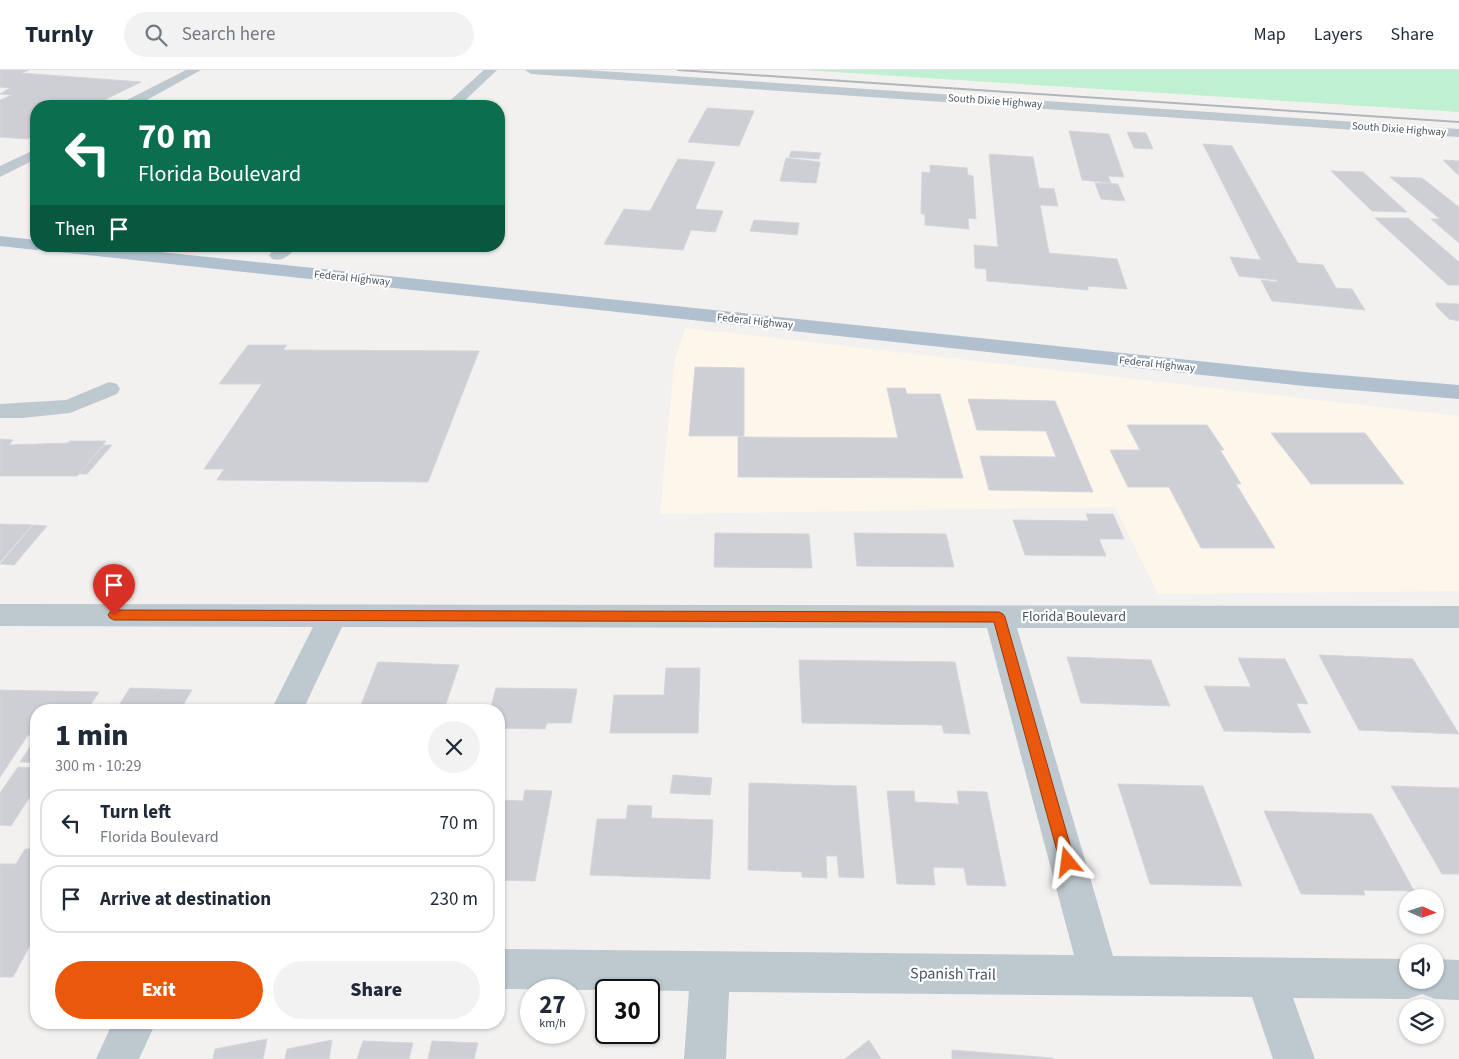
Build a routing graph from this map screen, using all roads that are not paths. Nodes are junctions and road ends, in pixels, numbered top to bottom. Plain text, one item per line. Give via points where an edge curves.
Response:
1 (195, 70) edge
2 (491, 70) edge
3 (531, 70) edge
4 (138, 100) edge
5 (458, 100) edge
6 (1459, 134) edge
7 (30, 157) edge
8 (0, 172) edge
9 (0, 226) edge
10 (30, 229) edge
11 (0, 241) edge
12 (30, 244) edge
13 (107, 252) edge
14 (301, 252) edge
15 (1298, 360) dead end
16 (1340, 364) dead end
17 (1367, 366) dead end
18 (1423, 370) dead end
19 (1459, 372) edge
20 (109, 389) dead end
21 (1459, 392) edge
22 (0, 411) edge
23 (0, 614) edge
24 (333, 616) junction
25 (999, 617) junction
26 (1459, 617) edge
27 (290, 704) edge
28 (505, 969) edge
29 (710, 971) junction
30 (1100, 975) junction
31 (1265, 977) junction
32 (1399, 979) edge
33 (1444, 979) edge
34 (1459, 980) edge
35 (132, 1029) edge
36 (117, 1059) edge
37 (705, 1059) edge
38 (1294, 1059) edge

1 - 4 street
2 - 5 street
3 - 6 street, South Dixie Highway
7 - 8 street
9 - 10 main road
11 - 12 main road
13 - 21 main road, Federal Highway via 1278,376
14 - 15 main road, Federal Highway
16 - 17 main road
18 - 19 main road
20 - 22 street via 70,406
23 - 24 street, Florida Boulevard
24 - 25 street, Florida Boulevard
24 - 27 street
25 - 26 street, Florida Boulevard
25 - 30 street
28 - 29 street, Spanish Trail
29 - 30 street, Spanish Trail
29 - 37 street
30 - 31 street, Spanish Trail
31 - 32 street, Spanish Trail
31 - 38 street
33 - 34 street
35 - 36 street

